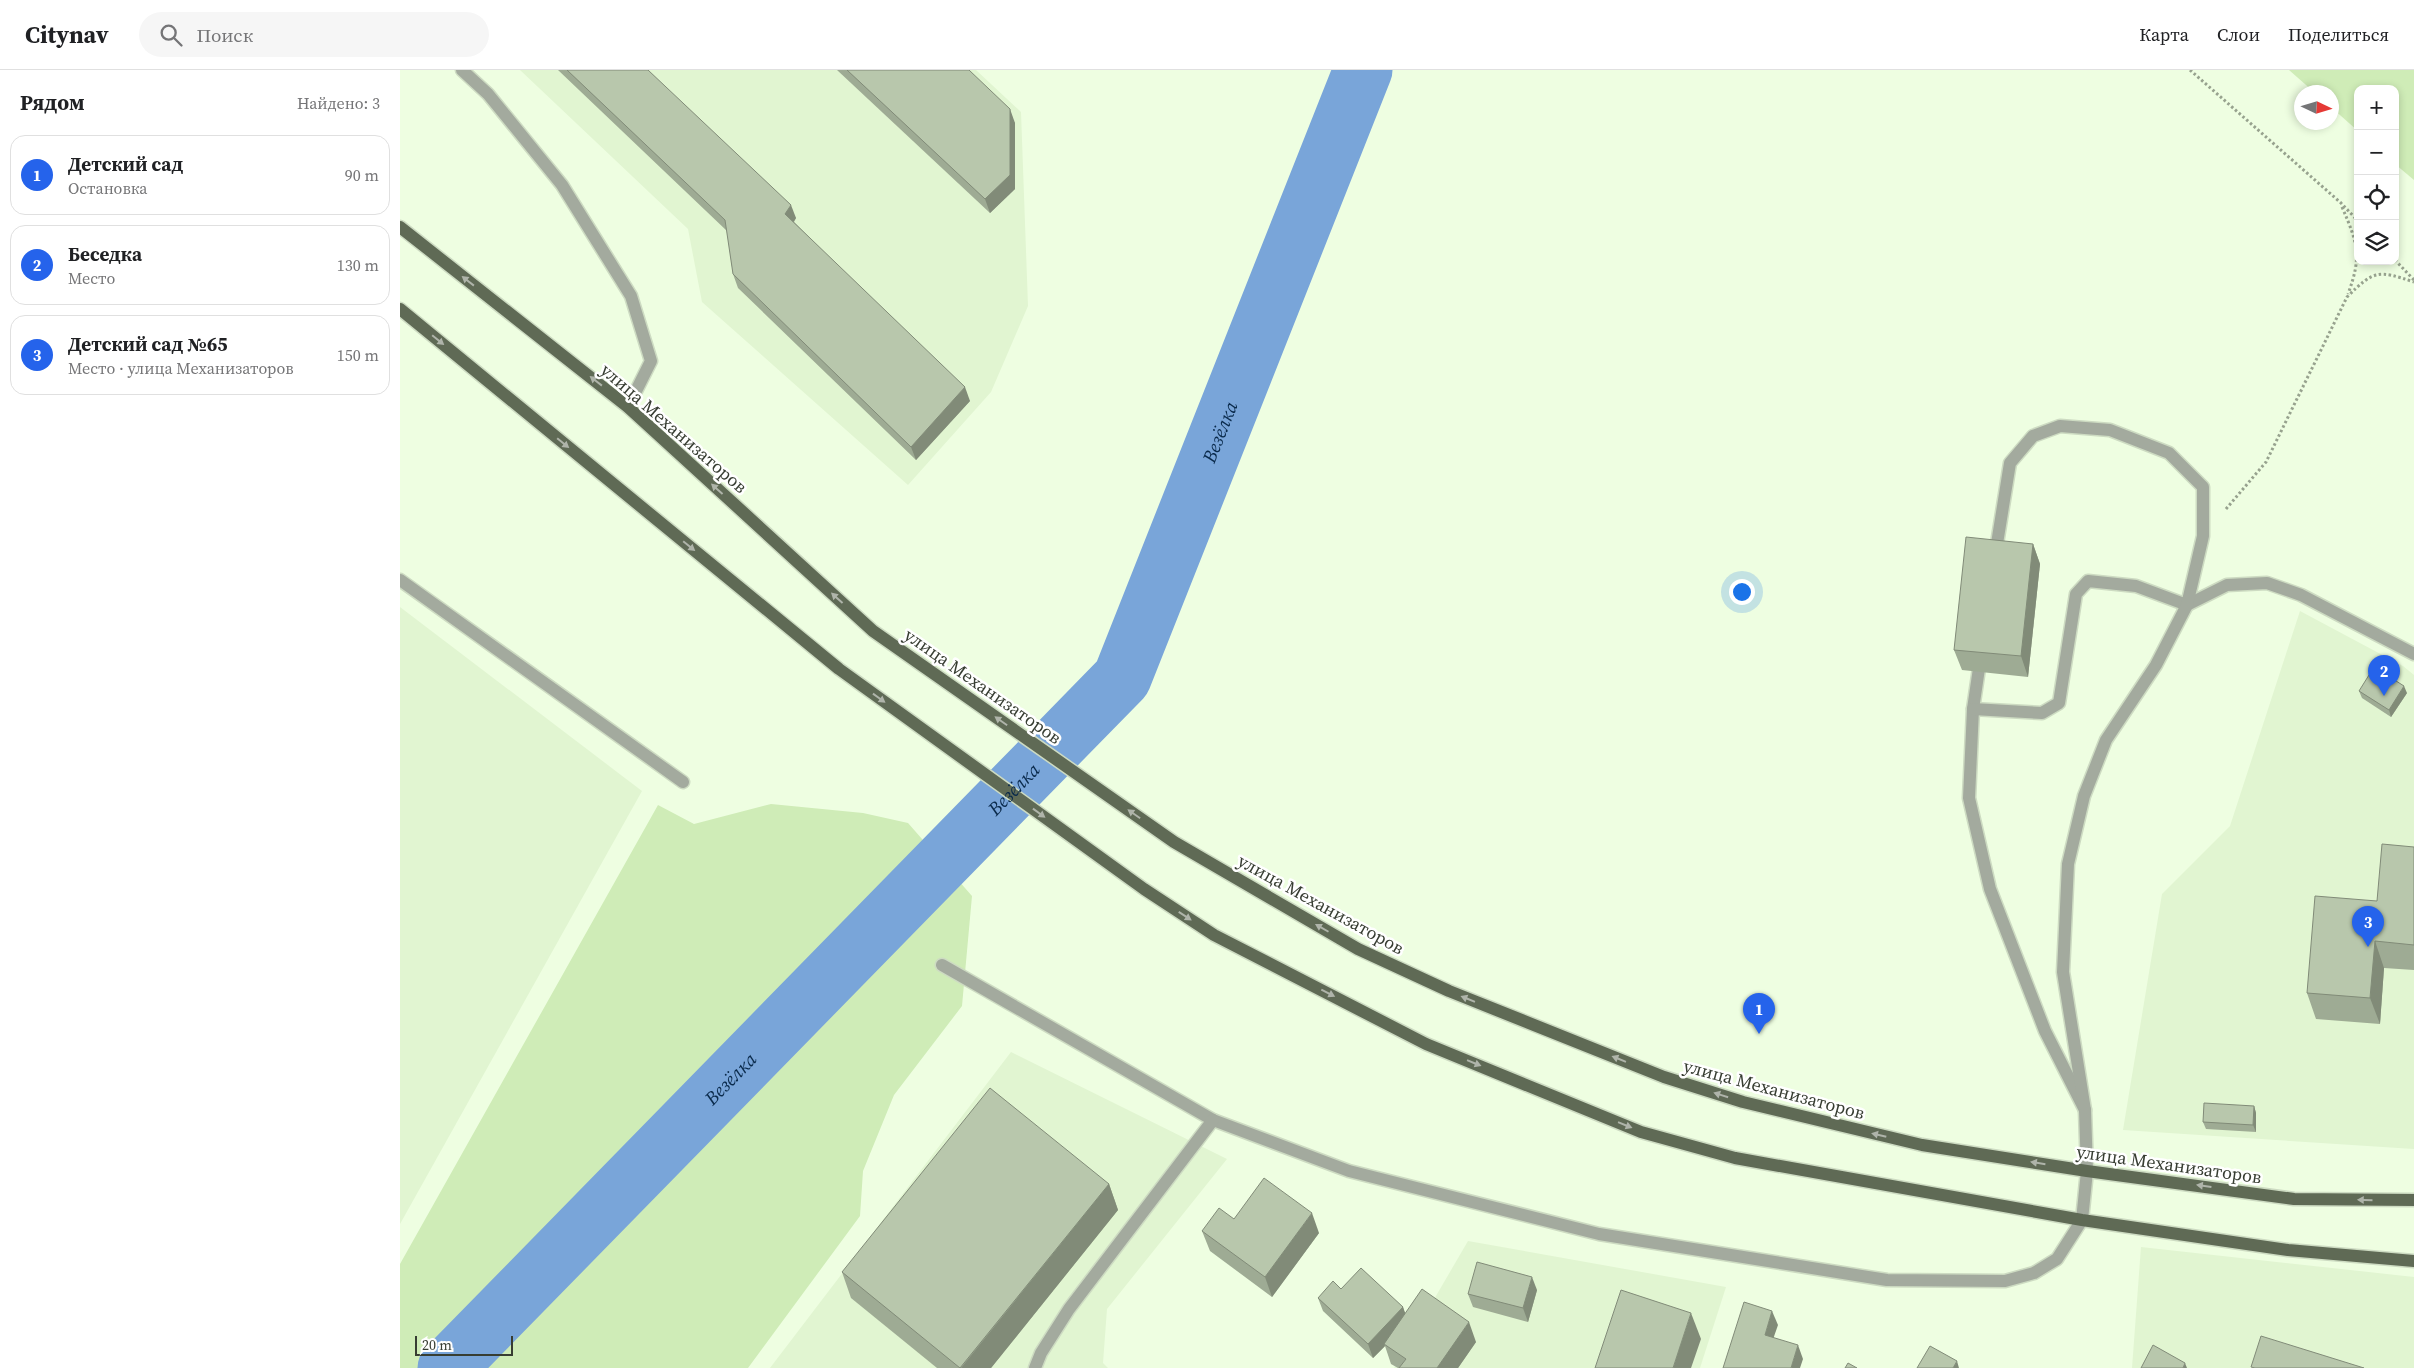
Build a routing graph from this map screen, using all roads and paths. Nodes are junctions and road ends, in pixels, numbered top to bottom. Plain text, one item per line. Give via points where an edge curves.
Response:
1 (462, 70) edge
2 (2190, 70) edge
3 (2341, 203) junction
4 (2357, 220) edge
5 (400, 227) edge
6 (2399, 264) edge
7 (2414, 281) edge
8 (2347, 297) junction
9 (400, 309) edge
10 (628, 407) junction
11 (2204, 536) junction
12 (1994, 564) edge
13 (400, 580) edge
14 (2187, 605) junction
15 (1983, 642) edge
16 (2414, 654) edge
17 (1973, 709) junction
18 (683, 782) dead end
19 (942, 965) dead end
20 (2085, 1110) junction
21 (1213, 1120) junction
22 (2086, 1171) junction
23 (2414, 1200) edge
24 (2082, 1220) junction
25 (2414, 1261) edge
26 (1035, 1368) edge

1 - 10 lane via 488,94 562,185 631,296 651,361
2 - 3 path
3 - 4 path
3 - 8 path via 2356,239 2356,271
10 -> 5 main road, улица Механизаторов
6 - 7 path
7 - 8 path via 2386,273 2365,279
8 - 11 path via 2266,462
9 -> 24 main road via 839,669 1144,889 1214,935 1426,1044 1640,1132 1735,1158
22 -> 10 main road, улица Механизаторов via 1922,1145 1743,1102 1664,1077 1449,991 1366,952 1174,842 873,631
11 - 12 lane via 2202,487 2170,453 2110,430 2060,426 2033,436 2010,463
11 - 14 lane
13 - 18 lane
14 - 16 lane via 2227,585 2267,583 2301,595
14 - 17 lane via 2136,586 2088,581 2076,594 2059,703 2042,713
14 - 20 lane via 2156,665 2106,740 2084,796 2068,864 2063,972
15 - 17 lane
17 - 20 lane via 1969,798 1990,889 2044,1031
19 - 21 lane
20 - 22 lane
21 - 24 lane via 1349,1171 1599,1234 1887,1280 2005,1281 2034,1273 2057,1259
21 - 26 lane via 1069,1309
23 -> 22 main road, улица Механизаторов via 2294,1199
22 - 24 lane
24 - 25 main road via 2288,1250

